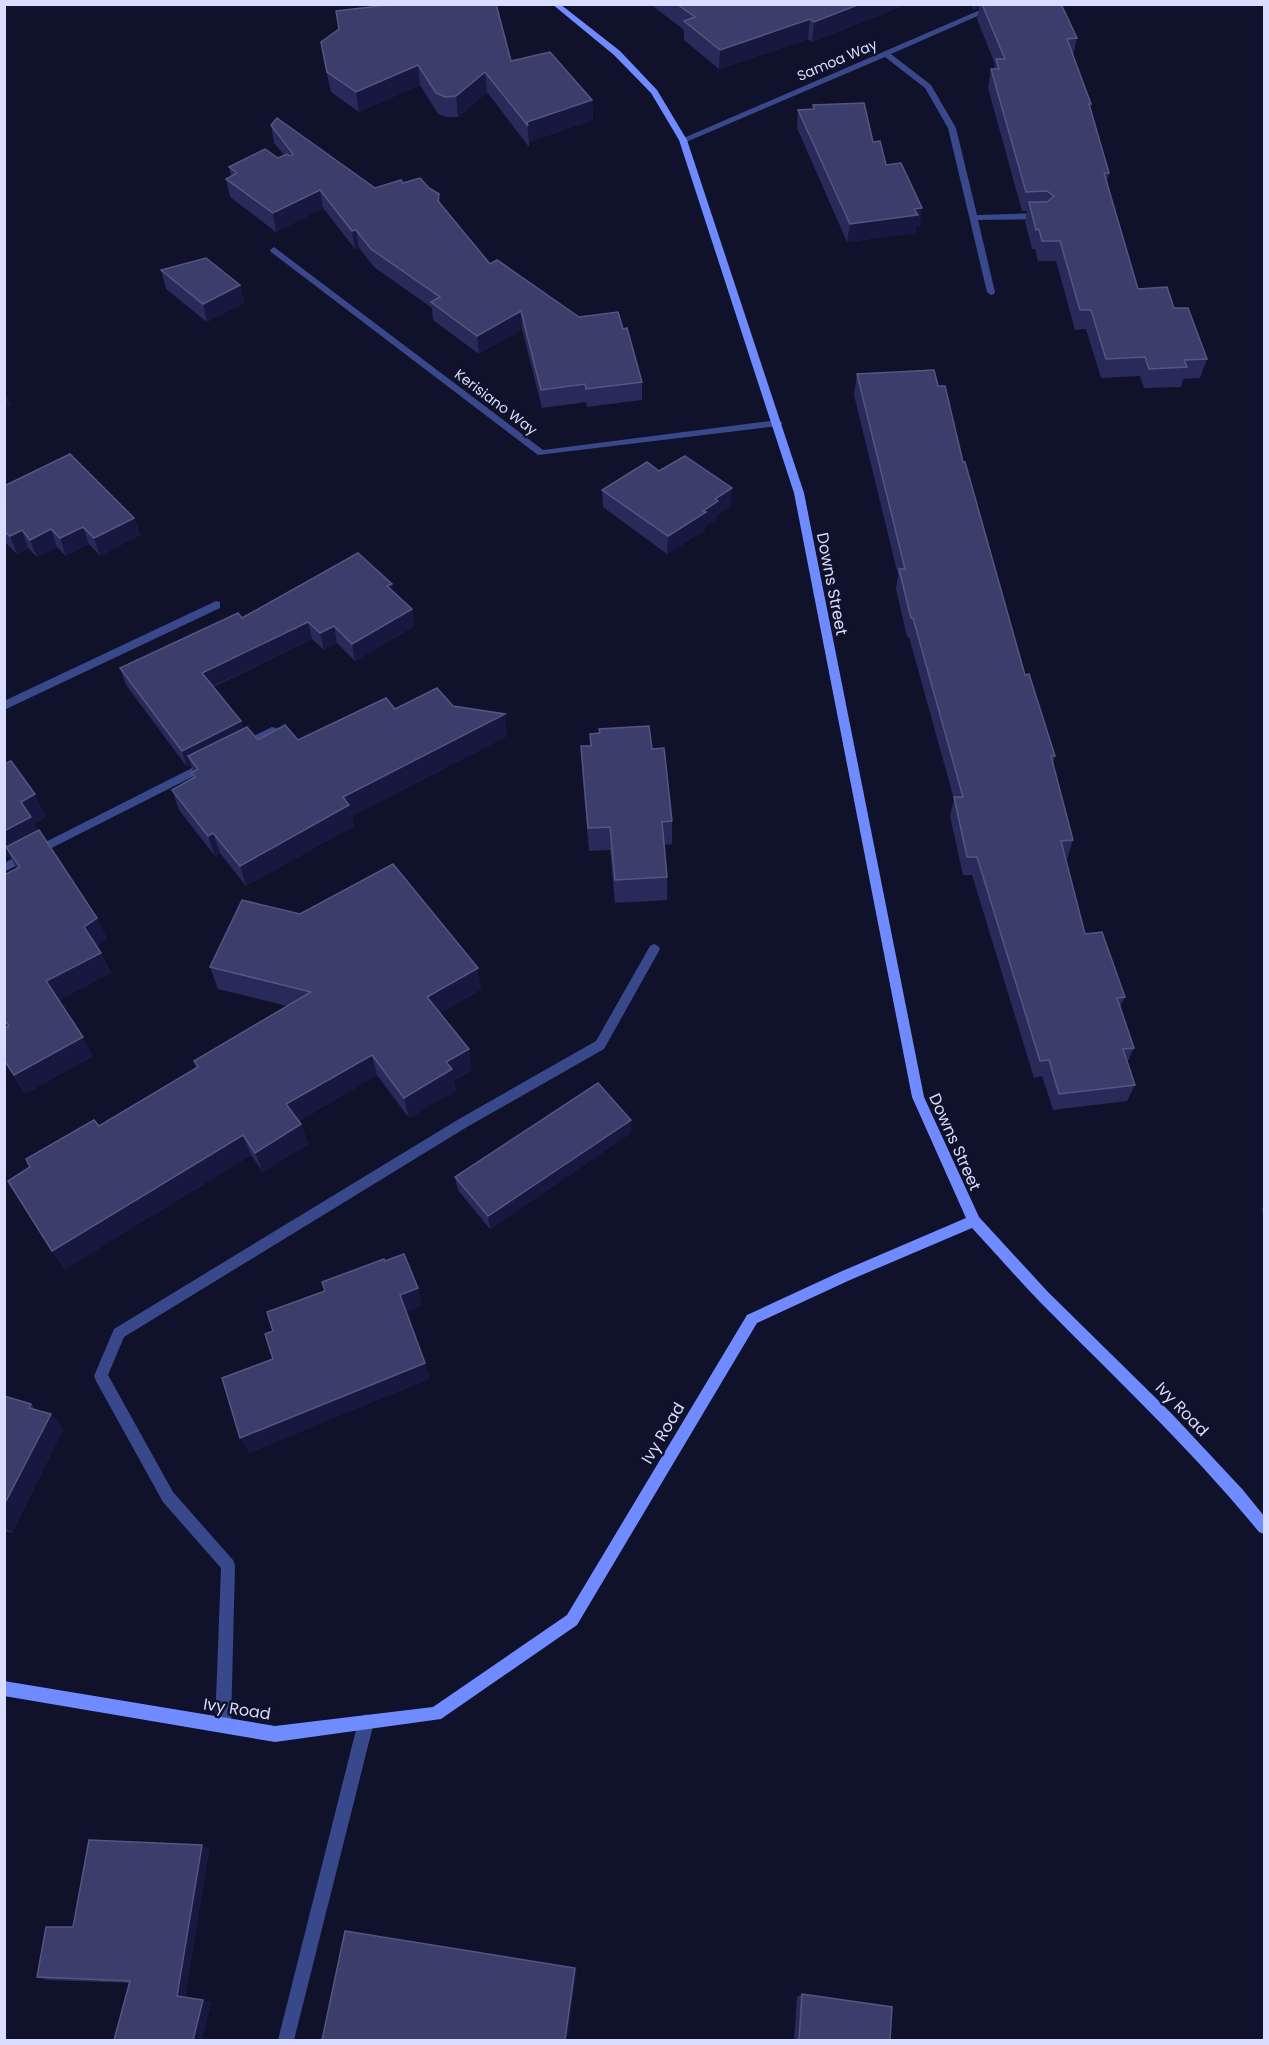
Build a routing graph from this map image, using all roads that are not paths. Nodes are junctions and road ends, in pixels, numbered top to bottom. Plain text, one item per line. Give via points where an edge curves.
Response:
1 (555, 4) edge
2 (1002, 4) edge
3 (886, 54) junction
4 (682, 140) junction
5 (1043, 216) edge
6 (974, 218) junction
7 (274, 250) dead end
8 (991, 292) dead end
9 (778, 423) junction
10 (216, 605) dead end
11 (4, 706) edge
12 (272, 731) edge
13 (4, 868) edge
14 (654, 949) dead end
15 (974, 1221) junction
16 (1264, 1527) edge
17 (4, 1688) edge
18 (366, 1722) junction
19 (223, 1725) junction
20 (285, 2040) edge

1 - 4 main road, Downs Street via 617,53 654,92
2 - 3 street, Samoa Way
3 - 4 street, Samoa Way
3 - 6 street via 928,87 952,128
4 - 9 main road, Downs Street
5 - 6 street
6 - 8 street
7 - 9 street, Kerisiano Way via 541,453
9 - 15 main road, Downs Street via 799,493 918,1097
10 - 11 street
12 - 13 street
14 - 19 street via 600,1045 463,1123 119,1333 101,1376 168,1497 228,1565
15 - 16 main road, Ivy Road via 1167,1419
15 - 18 main road, Ivy Road via 752,1319 572,1620 436,1714
17 - 19 main road, Ivy Road
18 - 19 main road, Ivy Road via 275,1734
18 - 20 street

